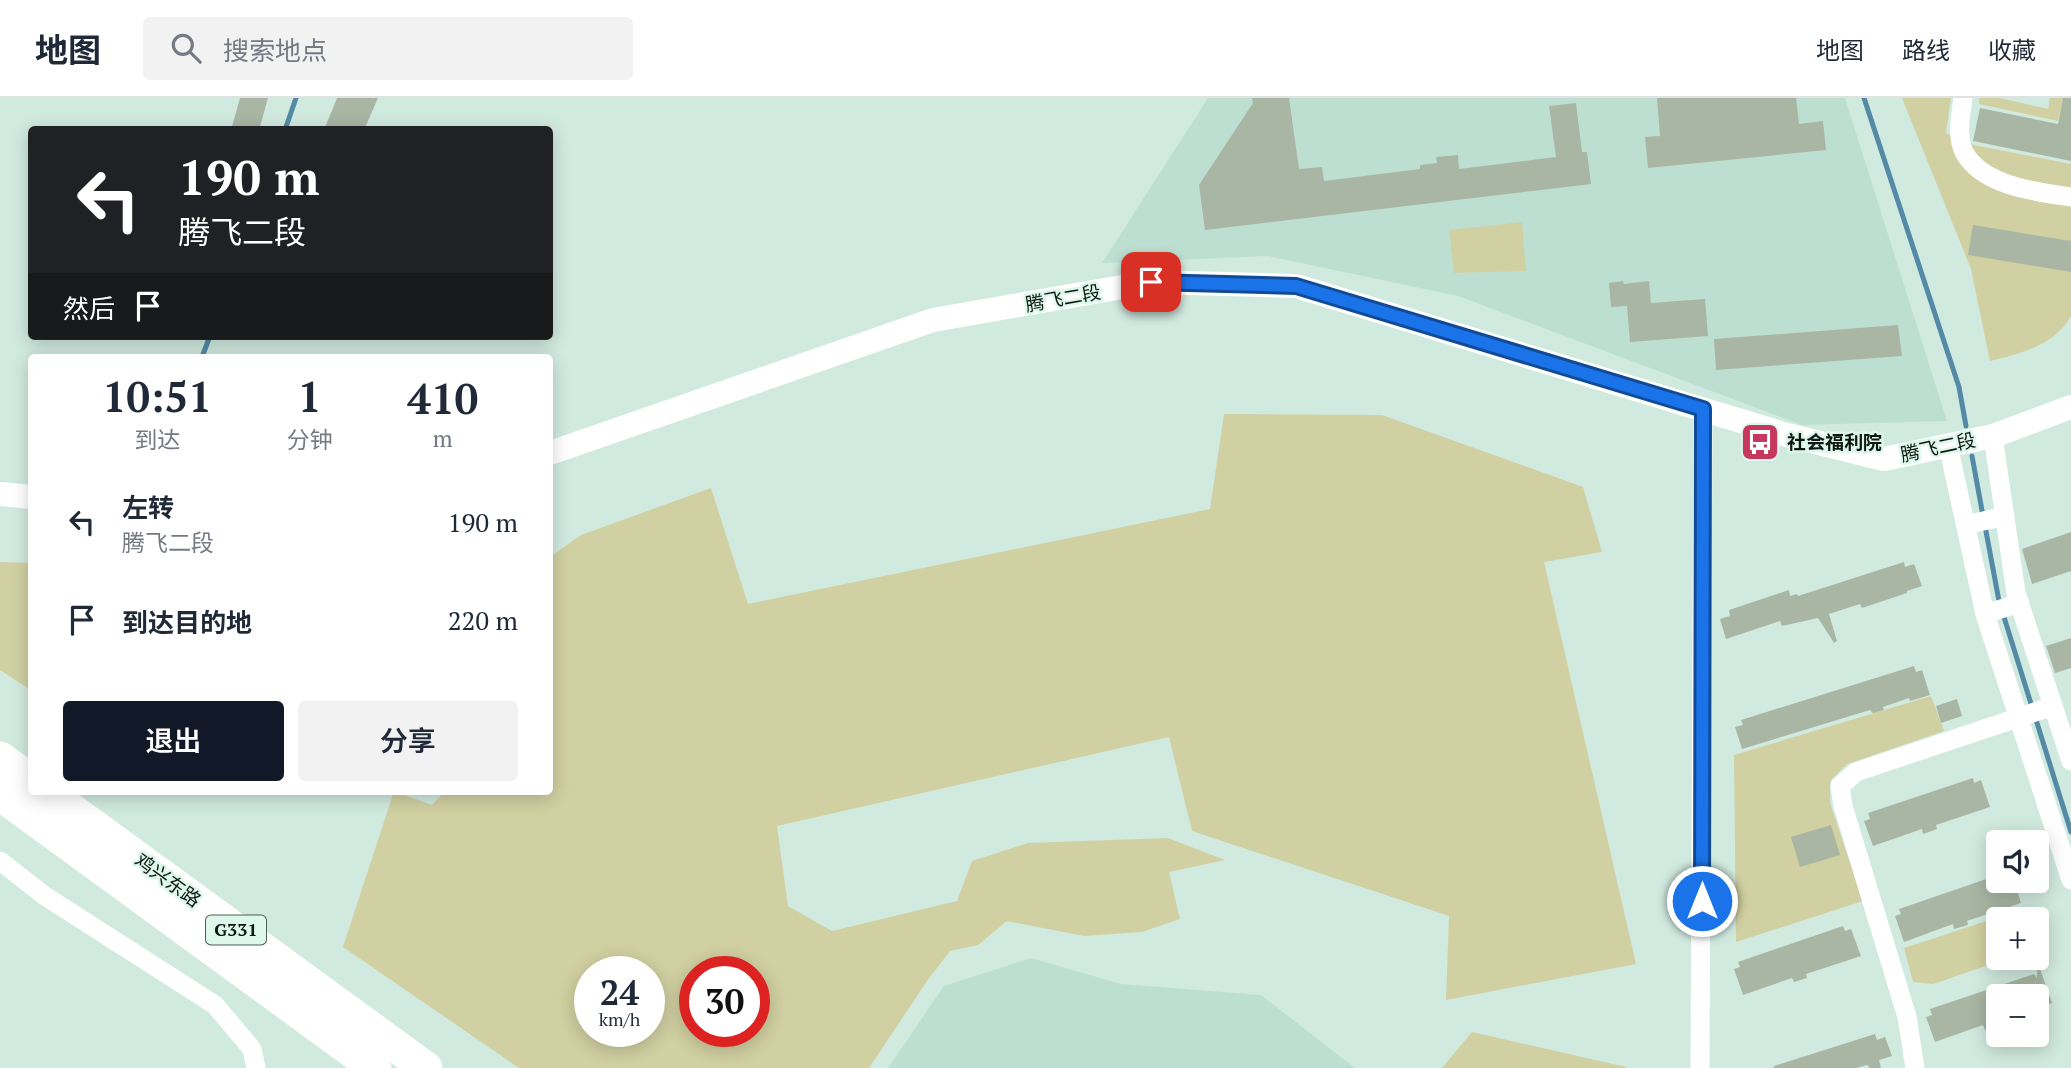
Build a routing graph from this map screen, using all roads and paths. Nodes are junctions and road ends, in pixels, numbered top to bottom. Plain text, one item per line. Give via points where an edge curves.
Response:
1 (1963, 98) edge
2 (2071, 197) edge
3 (2071, 407) edge
4 (1703, 409) junction
5 (1993, 436) junction
6 (1948, 445) junction
7 (553, 452) edge
8 (0, 494) edge
9 (28, 497) edge
10 (2005, 516) junction
11 (1966, 526) junction
12 (2020, 603) junction
13 (1985, 614) junction
14 (2053, 706) junction
15 (2018, 716) junction
16 (0, 758) edge
17 (2071, 761) edge
18 (28, 778) edge
19 (0, 794) edge
20 (51, 795) edge
21 (0, 861) edge
22 (2071, 880) edge
23 (256, 1068) edge
24 (375, 1068) edge
25 (426, 1068) edge
26 (1700, 1068) edge
27 (1916, 1068) edge

1 - 2 street via 1959,127 1965,152 1987,176 2027,191
3 - 5 street, 腾飞二段
4 - 6 street, 腾飞二段 via 1884,459
4 - 7 street, 腾飞二段 via 1296,286 1151,282 933,320
4 - 26 street
5 - 6 street, 腾飞二段
5 - 10 street
6 - 11 street
8 - 9 street
10 - 11 street
10 - 12 street
11 - 13 street
12 - 13 street
12 - 14 street
13 - 15 street
14 - 15 street
14 - 17 street
15 - 22 street
15 - 27 street via 1856,772 1840,786 1906,1017
16 - 18 highway
19 - 24 highway, 鸡兴东路 / G331
20 - 25 highway, 鸡兴东路 / G331
21 - 23 street via 45,896 215,1005 252,1049

